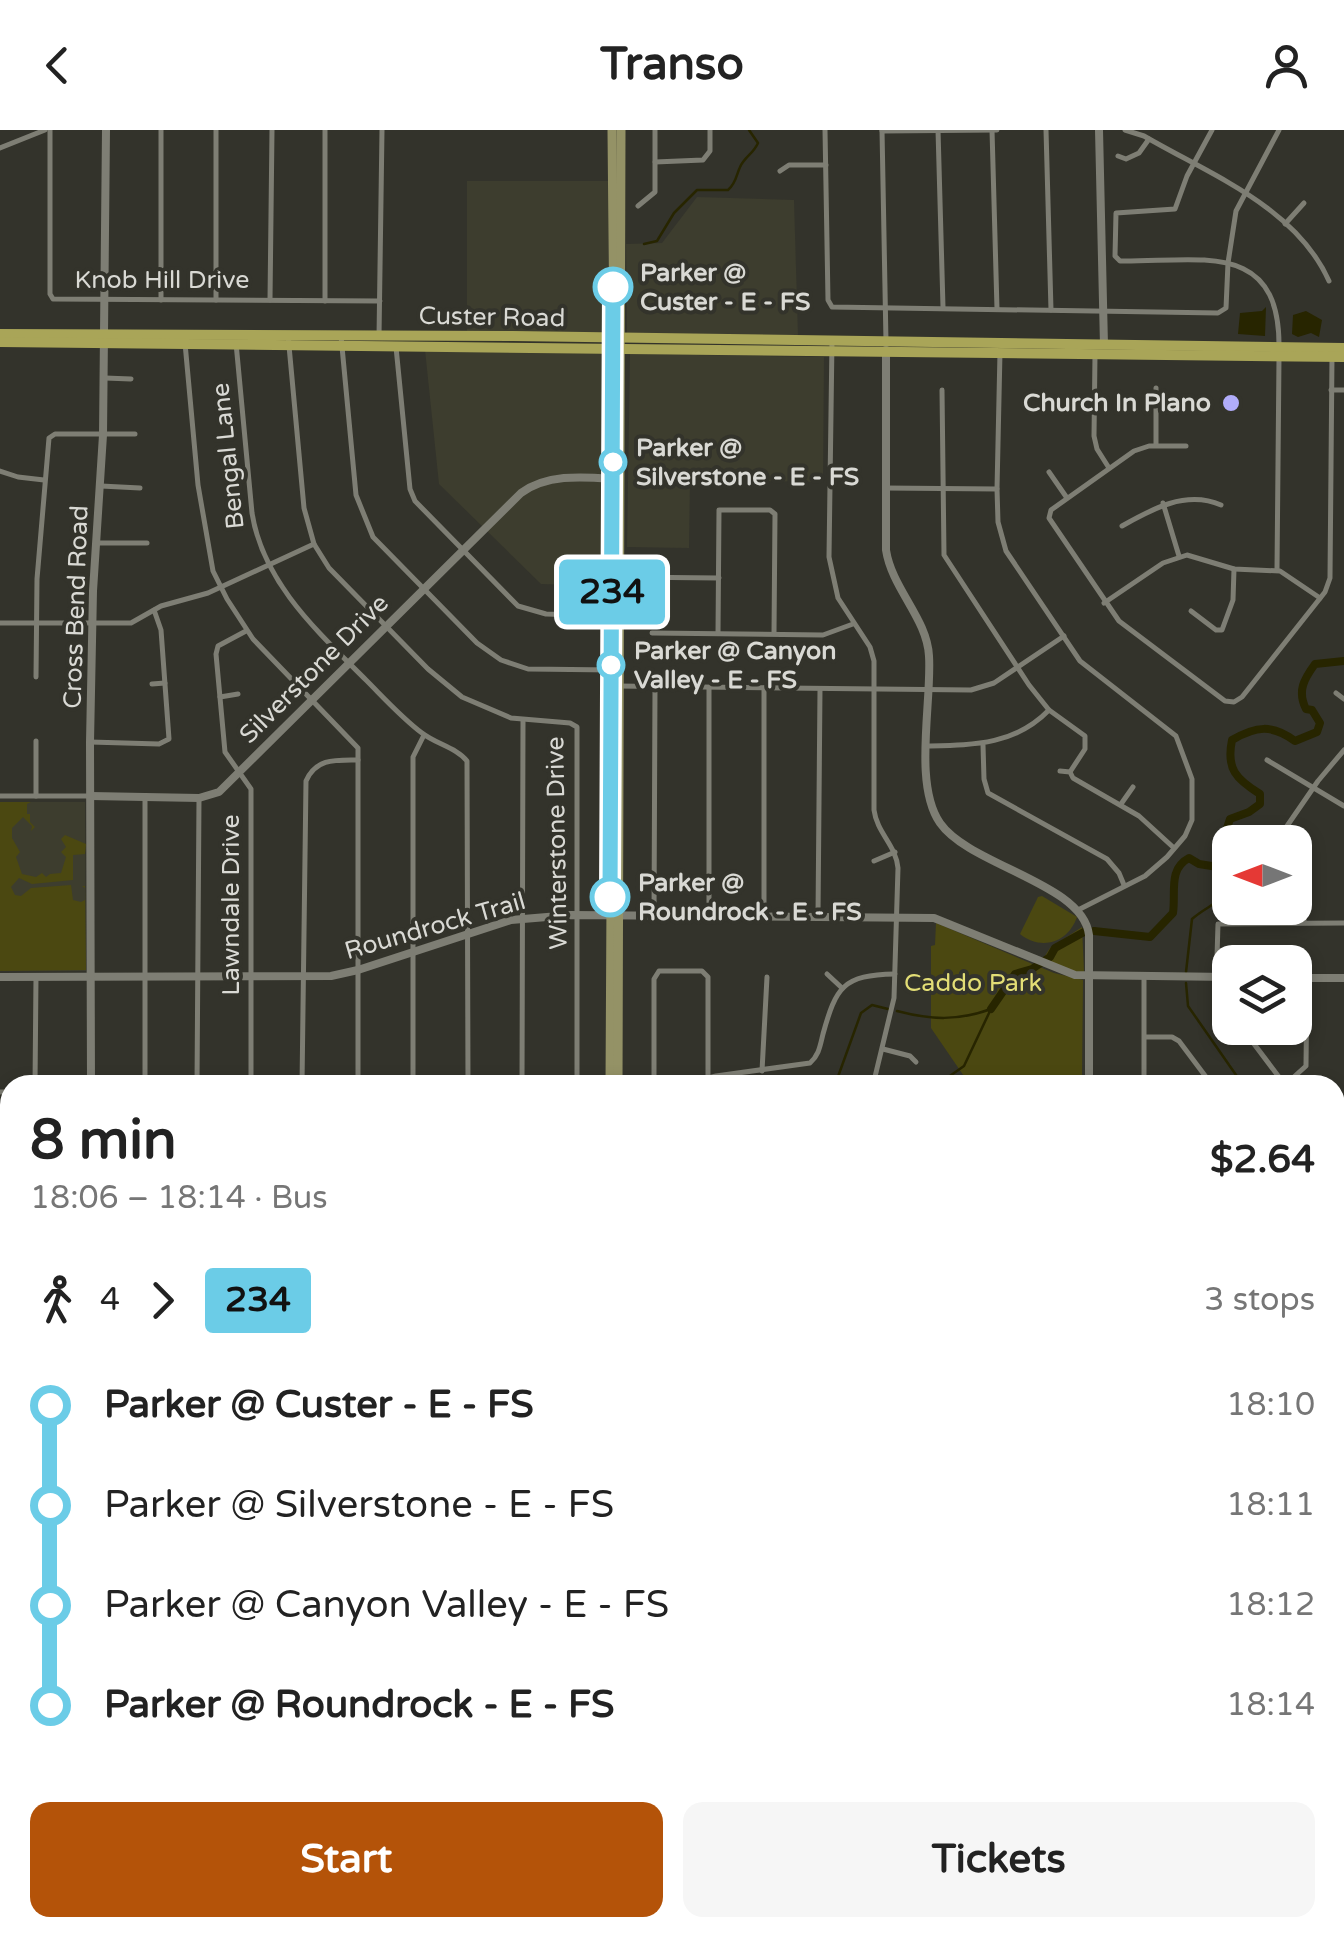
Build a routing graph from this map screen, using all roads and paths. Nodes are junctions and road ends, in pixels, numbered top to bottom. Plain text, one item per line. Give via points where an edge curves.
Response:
1 (48, 130) edge
2 (106, 130) edge
3 (161, 130) edge
4 (216, 130) edge
5 (272, 130) edge
6 (325, 130) edge
7 (382, 130) edge
8 (612, 130) edge
9 (621, 130) edge
10 (655, 130) edge
11 (710, 130) edge
12 (825, 130) edge
13 (938, 130) edge
14 (995, 130) edge
15 (1046, 130) edge
16 (1099, 130) edge
17 (1125, 130) edge
18 (1212, 130) edge
19 (1279, 130) edge
20 (882, 131) edge
21 (1149, 139) junction
22 (0, 148) edge
23 (1118, 156) dead end
24 (655, 162) junction
25 (617, 164) junction
26 (1194, 164) junction
27 (826, 165) junction
28 (780, 171) dead end
29 (1244, 192) junction
30 (1304, 203) dead end
31 (638, 206) dead end
32 (1286, 224) junction
33 (1228, 263) junction
34 (1330, 282) dead end
35 (105, 300) junction
36 (160, 300) junction
37 (216, 300) junction
38 (270, 300) junction
39 (325, 300) junction
40 (380, 301) junction
41 (886, 308) junction
42 (943, 308) junction
43 (997, 309) junction
44 (1051, 310) junction
45 (1103, 311) junction
46 (0, 334) edge
47 (104, 339) junction
48 (185, 339) junction
49 (236, 339) junction
50 (288, 340) junction
51 (341, 340) junction
52 (379, 340) junction
53 (396, 340) junction
54 (0, 342) edge
55 (618, 343) junction
56 (832, 345) junction
57 (886, 346) junction
58 (1000, 348) junction
59 (1100, 349) junction
60 (1279, 351) junction
61 (1338, 352) edge
62 (104, 378) junction
63 (131, 379) dead end
64 (1156, 388) dead end
65 (942, 390) dead end
66 (1332, 390) junction
67 (1344, 390) edge
68 (134, 434) dead end
69 (103, 435) junction
70 (1156, 446) junction
71 (1186, 446) dead end
72 (1331, 449) junction
73 (1344, 449) edge
74 (1109, 468) junction
75 (0, 470) edge
76 (1050, 472) dead end
77 (617, 479) junction
78 (44, 480) junction
79 (101, 486) junction
80 (140, 488) dead end
81 (884, 488) junction
82 (942, 488) junction
83 (997, 489) junction
84 (1068, 498) junction
85 (1163, 503) junction
86 (1221, 505) dead end
87 (1331, 507) junction
88 (1344, 508) edge
89 (1122, 526) dead end
90 (96, 543) junction
91 (148, 543) dead end
92 (314, 544) junction
93 (461, 550) junction
94 (1179, 556) junction
95 (268, 565) junction
96 (1330, 566) junction
97 (1344, 566) edge
98 (1234, 569) junction
99 (1277, 570) junction
100 (617, 578) junction
101 (719, 578) junction
102 (220, 587) junction
103 (422, 589) junction
104 (1320, 598) junction
105 (1104, 603) junction
106 (154, 610) junction
107 (1191, 611) dead end
108 (616, 616) junction
109 (36, 622) junction
110 (0, 623) edge
111 (93, 623) junction
112 (853, 624) junction
113 (385, 626) junction
114 (246, 631) junction
115 (652, 632) dead end
116 (718, 633) junction
117 (774, 633) junction
118 (1064, 636) junction
119 (350, 664) junction
120 (1017, 669) junction
121 (616, 670) junction
122 (36, 677) dead end
123 (165, 683) junction
124 (152, 684) dead end
125 (615, 686) junction
126 (654, 687) junction
127 (708, 688) junction
128 (764, 688) junction
129 (874, 688) junction
130 (820, 689) junction
131 (928, 689) junction
132 (1336, 692) dead end
133 (238, 694) dead end
134 (220, 696) junction
135 (312, 699) junction
136 (1344, 699) edge
137 (1049, 710) junction
138 (524, 720) junction
139 (424, 734) junction
140 (36, 741) dead end
141 (90, 742) junction
142 (982, 744) junction
143 (927, 746) junction
144 (1344, 750) edge
145 (358, 760) junction
146 (1267, 760) dead end
147 (1060, 771) dead end
148 (239, 772) junction
149 (1070, 772) junction
150 (1314, 786) junction
151 (1133, 787) dead end
152 (0, 796) edge
153 (36, 796) junction
154 (92, 796) junction
155 (145, 797) junction
156 (198, 798) junction
157 (1121, 804) junction
158 (1344, 806) edge
159 (1289, 825) edge
160 (1174, 848) junction
161 (895, 852) junction
162 (874, 861) dead end
163 (1125, 886) junction
164 (1078, 910) junction
165 (578, 915) junction
166 (614, 916) junction
167 (654, 916) junction
168 (709, 916) junction
169 (764, 917) junction
170 (818, 917) junction
171 (524, 918) junction
172 (896, 918) junction
173 (1312, 922) edge
174 (1344, 923) edge
175 (469, 933) junction
176 (414, 952) junction
177 (358, 970) junction
178 (827, 974) dead end
179 (895, 974) junction
180 (36, 976) junction
181 (91, 976) junction
182 (145, 976) junction
183 (199, 976) junction
184 (250, 976) junction
185 (304, 976) junction
186 (1089, 976) junction
187 (1144, 976) junction
188 (0, 977) edge
189 (767, 977) dead end
190 (1212, 977) edge
191 (1312, 978) edge
192 (1344, 978) edge
193 (842, 988) junction
194 (1145, 1036) junction
195 (1255, 1045) edge
196 (1306, 1045) edge
197 (882, 1048) junction
198 (916, 1062) dead end
199 (762, 1072) junction
200 (35, 1075) edge
201 (91, 1075) edge
202 (144, 1075) edge
203 (197, 1075) edge
204 (251, 1075) edge
205 (302, 1075) edge
206 (358, 1075) edge
207 (413, 1075) edge
208 (468, 1075) edge
209 (522, 1075) edge
210 (576, 1075) edge
211 (610, 1075) edge
212 (618, 1075) edge
213 (654, 1075) edge
214 (708, 1075) edge
215 (735, 1075) edge
216 (875, 1075) edge
217 (1088, 1075) edge
218 (1144, 1075) edge
219 (1204, 1075) edge
220 (1277, 1075) edge
221 (1296, 1075) edge

1 - 22 street
1 - 35 street, Knob Hill Drive via 50,294
2 - 35 street, Cross Bend Road
3 - 36 street
4 - 37 street
5 - 38 street
6 - 39 street
7 - 40 street
8 - 25 main road
9 - 25 main road
10 - 24 street
11 - 24 street via 703,160
12 - 27 street
13 - 14 street
13 - 20 street
13 - 42 street
14 - 43 street
15 - 44 street
16 - 45 street
17 - 21 street
18 - 26 street
19 - 29 street
20 - 41 street
21 - 23 street via 1136,155
21 - 26 street
24 - 31 street via 655,192
25 - 55 main road
26 - 29 street
26 - 33 street via 1175,209 1116,213 1117,260
27 - 28 street
27 - 41 street via 828,300 832,307
29 - 32 street
29 - 33 street
30 - 32 street
32 - 34 street
33 - 45 street via 1225,310
33 - 60 street via 1270,291 1278,310
35 - 36 street, Knob Hill Drive
35 - 47 street, Cross Bend Road
36 - 37 street, Knob Hill Drive
37 - 38 street, Knob Hill Drive
38 - 39 street, Knob Hill Drive
39 - 40 street, Knob Hill Drive
40 - 52 street
41 - 42 street
41 - 57 street
42 - 43 street
43 - 44 street
44 - 45 street
45 - 59 street
46 - 47 main road, Custer Road
47 - 48 main road, Custer Road
47 - 54 main road, Custer Road
47 - 62 street, Cross Bend Road
48 - 49 main road, Custer Road
48 - 102 street via 204,533
49 - 50 main road, Custer Road
49 - 95 street, Bengal Lane via 252,512
50 - 51 main road, Custer Road
50 - 92 street, Winterstone Drive via 304,508
51 - 52 main road, Custer Road
51 - 103 street via 360,512
52 - 53 main road, Custer Road
53 - 55 main road, Custer Road
53 - 93 street via 412,494
55 - 56 main road, Custer Road
55 - 77 main road
56 - 57 main road, Custer Road
56 - 112 street via 830,557 838,598
57 - 58 main road, Custer Road
57 - 81 street
58 - 59 main road, Custer Road
58 - 83 street
59 - 60 main road, Custer Road
59 - 74 street via 1094,436
60 - 61 main road, Custer Road
60 - 99 street
61 - 66 street
62 - 63 street
62 - 69 street, Cross Bend Road
64 - 70 street
65 - 82 street
66 - 67 street
66 - 72 street
68 - 69 street
69 - 78 street via 52,435
69 - 79 street, Cross Bend Road
70 - 71 street
70 - 74 street
72 - 73 street
72 - 87 street
74 - 84 street
75 - 78 street
76 - 84 street
77 - 93 street, Silverstone Drive via 534,484
77 - 100 main road
78 - 109 street
79 - 80 street
79 - 90 street, Cross Bend Road
81 - 82 street
81 - 131 street via 888,562 928,644
82 - 83 street
82 - 120 street via 944,554
83 - 118 street via 1006,551
84 - 105 street via 1051,510 1050,523
85 - 86 street
85 - 89 street
85 - 94 street
87 - 88 street
87 - 96 street
90 - 91 street
90 - 111 street, Cross Bend Road
92 - 95 street
92 - 113 street, Winterstone Drive
93 - 103 street, Silverstone Drive
93 - 108 street via 526,610
94 - 98 street
94 - 105 street
95 - 102 street
95 - 119 street, Bengal Lane
96 - 97 street
96 - 104 street
98 - 99 street
98 - 107 street via 1233,600 1222,630
99 - 104 street
100 - 101 street
100 - 108 main road
101 - 116 street
101 - 117 street via 719,510 773,511
102 - 106 street
102 - 114 street
103 - 113 street, Silverstone Drive
103 - 121 street via 477,643 510,664
104 - 105 street via 1234,702 1125,628
106 - 111 street via 132,622
106 - 123 street
108 - 121 main road
109 - 110 street
109 - 111 street
109 - 122 street
111 - 141 street, Cross Bend Road
112 - 117 street via 830,634
112 - 129 street via 872,654
113 - 119 street, Silverstone Drive
113 - 138 street, Winterstone Drive via 453,691
114 - 134 street, Lawndale Drive via 216,648
114 - 135 street
115 - 116 street
116 - 117 street
118 - 120 street
118 - 160 street via 1092,673 1181,745 1194,810
119 - 135 street, Silverstone Drive
119 - 139 street, Bengal Lane
120 - 131 street via 982,688
120 - 137 street
121 - 125 main road
123 - 124 street
123 - 141 street via 167,742
125 - 126 street
125 - 166 main road
126 - 127 street
126 - 167 street
127 - 128 street
127 - 168 street
128 - 130 street
128 - 169 street
129 - 130 street
129 - 131 street
129 - 161 street via 874,810
130 - 170 street
131 - 143 street
132 - 136 street
133 - 134 street
134 - 148 street, Lawndale Drive via 226,752
135 - 145 street via 356,743
135 - 148 street, Silverstone Drive
137 - 142 street via 1015,735
137 - 149 street via 1086,740
138 - 165 street, Winterstone Drive via 577,727
138 - 171 street
139 - 175 street, Bengal Lane via 467,762
139 - 176 street via 413,756
140 - 153 street
141 - 154 street, Cross Bend Road
142 - 143 street
142 - 163 street via 988,793 1107,860
143 - 164 street via 932,808 948,833
144 - 150 street
145 - 177 street
145 - 185 street via 321,763 306,781
146 - 150 street
147 - 149 street
148 - 156 street, Silverstone Drive via 219,792
148 - 184 street, Lawndale Drive via 250,790
149 - 157 street
150 - 158 street
150 - 159 street
151 - 157 street
152 - 153 street
153 - 154 street
154 - 155 street
154 - 181 street, Cross Bend Road
155 - 156 street
155 - 182 street
156 - 183 street
157 - 160 street
160 - 163 street via 1160,866
161 - 162 street
161 - 172 street
163 - 164 street
164 - 186 street via 1088,926
165 - 166 street, Roundrock Trail
165 - 171 street, Roundrock Trail
165 - 210 street, Winterstone Drive
166 - 167 street, Roundrock Trail
166 - 211 main road
166 - 212 main road
167 - 168 street, Roundrock Trail
168 - 169 street, Roundrock Trail
169 - 170 street, Roundrock Trail
170 - 172 street, Roundrock Trail
171 - 175 street, Roundrock Trail
171 - 209 street
172 - 179 street
172 - 186 street, Roundrock Trail via 942,920 1064,973
173 - 174 street
175 - 176 street, Roundrock Trail
175 - 208 street, Bengal Lane
176 - 177 street, Roundrock Trail
176 - 207 street
177 - 185 street, Roundrock Trail
177 - 206 street
178 - 193 street
179 - 193 street via 858,977
179 - 197 street
180 - 181 street, Roundrock Trail
180 - 188 street, Roundrock Trail
180 - 200 street
181 - 182 street, Roundrock Trail
181 - 201 street, Cross Bend Road
182 - 183 street, Roundrock Trail
182 - 202 street
183 - 184 street, Roundrock Trail
183 - 203 street
184 - 185 street, Roundrock Trail
184 - 204 street, Lawndale Drive
185 - 205 street
186 - 187 street, Roundrock Trail
186 - 217 street
187 - 190 street, Roundrock Trail
187 - 194 street
189 - 199 street
191 - 192 street
193 - 199 street via 814,1060
194 - 218 street
194 - 219 street via 1179,1041
195 - 220 street
196 - 221 street via 1306,1066
197 - 198 street
197 - 216 street
199 - 215 street
213 - 214 street via 654,979 680,971 708,977

